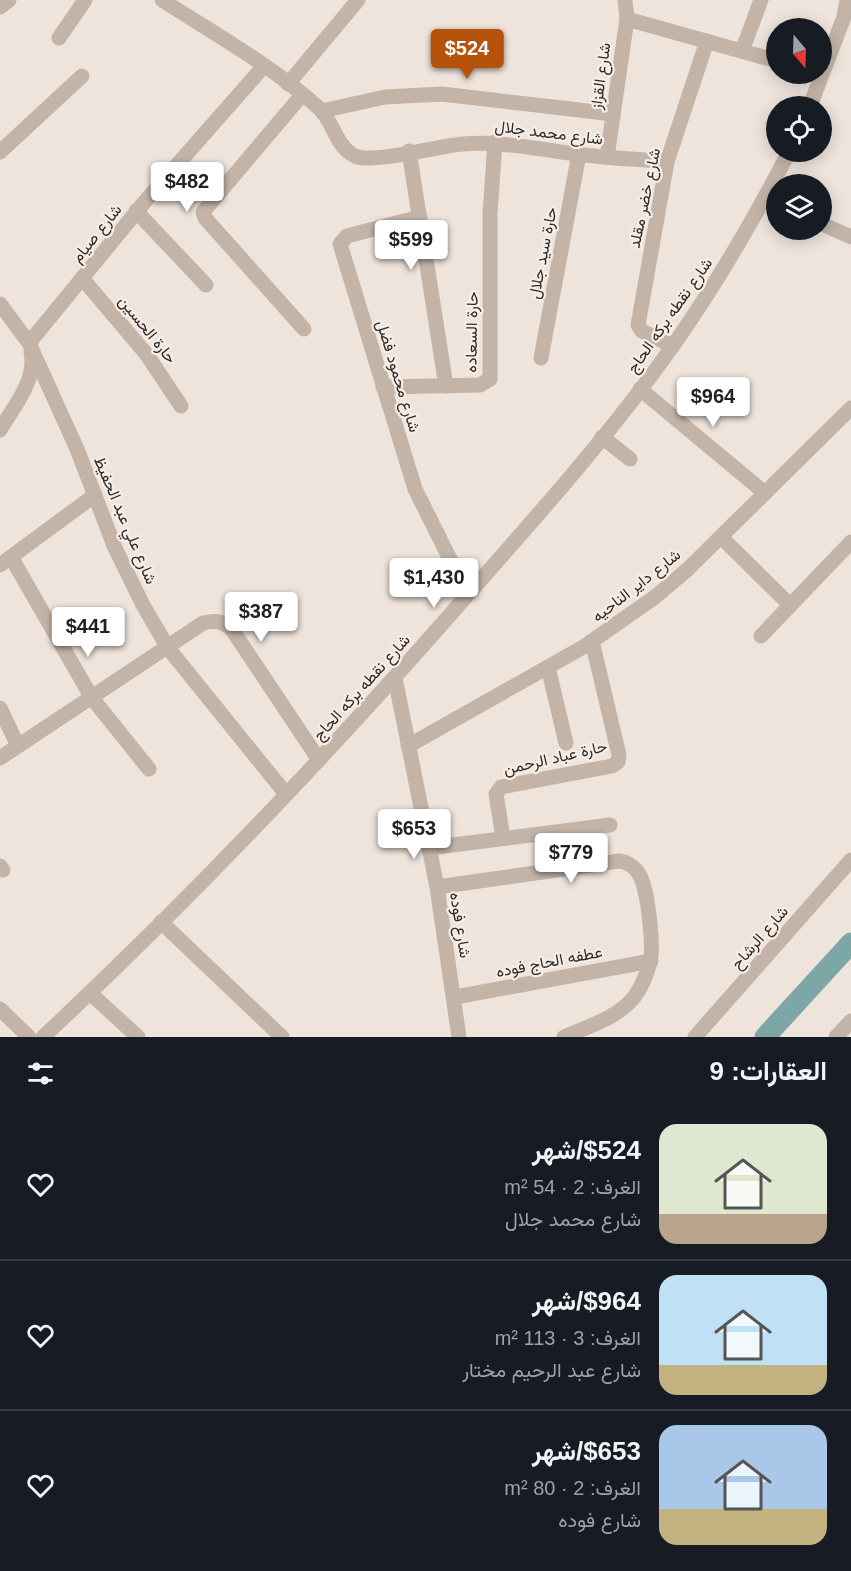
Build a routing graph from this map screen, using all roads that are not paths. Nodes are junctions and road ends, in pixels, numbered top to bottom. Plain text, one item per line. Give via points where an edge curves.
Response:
1 (9, 0) edge
2 (85, 0) edge
3 (357, 0) edge
4 (625, 0) edge
5 (761, 0) edge
6 (847, 0) edge
7 (171, 2) edge
8 (0, 7) edge
9 (627, 19) junction
10 (848, 19) edge
11 (59, 38) dead end
12 (707, 41) junction
13 (742, 51) junction
14 (832, 54) edge
15 (766, 58) edge
16 (264, 66) junction
17 (82, 76) dead end
18 (288, 84) junction
19 (302, 95) junction
20 (322, 111) junction
21 (613, 114) junction
22 (495, 142) junction
23 (409, 151) junction
24 (0, 152) edge
25 (579, 154) junction
26 (607, 157) junction
27 (667, 162) junction
28 (766, 208) edge
29 (136, 212) junction
30 (420, 217) junction
31 (832, 228) edge
32 (851, 237) edge
33 (82, 278) junction
34 (206, 285) dead end
35 (0, 304) edge
36 (304, 329) dead end
37 (29, 343) junction
38 (673, 346) junction
39 (541, 358) dead end
40 (446, 386) junction
41 (383, 387) junction
42 (640, 389) junction
43 (181, 406) dead end
44 (851, 408) edge
45 (0, 430) edge
46 (602, 437) junction
47 (630, 459) dead end
48 (765, 493) junction
49 (95, 495) junction
50 (721, 537) junction
51 (851, 542) edge
52 (5, 560) edge
53 (472, 590) junction
54 (790, 605) junction
55 (760, 636) dead end
56 (592, 641) junction
57 (168, 648) junction
58 (548, 667) junction
59 (395, 678) junction
60 (92, 698) junction
61 (0, 708) edge
62 (566, 743) dead end
63 (18, 746) junction
64 (408, 746) junction
65 (0, 758) edge
66 (319, 760) junction
67 (149, 769) dead end
68 (286, 794) junction
69 (610, 825) dead end
70 (503, 838) junction
71 (429, 848) junction
72 (851, 860) edge
73 (437, 887) junction
74 (161, 921) junction
75 (651, 961) junction
76 (90, 993) junction
77 (455, 997) junction
78 (0, 1009) edge
79 (851, 1021) edge
80 (29, 1037) edge
81 (43, 1037) edge
82 (138, 1037) edge
83 (282, 1037) edge
84 (459, 1037) edge
85 (564, 1037) edge
86 (694, 1037) edge
87 (836, 1037) edge

1 - 8 street
2 - 11 street
3 - 18 street
4 - 9 street, شارع القزاز
5 - 13 street
6 - 10 street
7 - 16 street, شارع محمد جلال
9 - 12 street
9 - 21 street, شارع القزاز
10 - 14 street
12 - 13 street
12 - 27 street, شارع خضر مقلد
13 - 15 street
16 - 18 street, شارع محمد جلال
16 - 29 street, شارع صيام
17 - 24 street
18 - 19 street, شارع محمد جلال
19 - 20 street, شارع محمد جلال
19 - 36 street via 203,212 205,219
20 - 21 street via 385,98 442,94
20 - 23 street, شارع محمد جلال via 352,155 377,159
21 - 26 street, شارع القزاز
22 - 23 street, شارع محمد جلال
22 - 25 street, شارع محمد جلال
22 - 40 street, حارة السعاده via 490,214 491,374 480,385
23 - 30 street
25 - 26 street, شارع محمد جلال
25 - 39 street, حارة سيد جلال
26 - 27 street, شارع محمد جلال
27 - 38 street, شارع خضر مقلد via 638,325 642,331
28 - 38 street, شارع نقطه بركه الحاج
29 - 33 street, شارع صيام
29 - 34 street
30 - 40 street
30 - 41 street, شارع محمود فضل via 346,236 340,244
31 - 32 street
33 - 37 street, شارع صيام
33 - 43 street, حارة الحسين via 147,355
35 - 37 street, شارع علي عبد الحفيظ
37 - 45 street via 33,366 29,380
37 - 49 street, شارع علي عبد الحفيظ
38 - 42 street, شارع نقطه بركه الحاج
40 - 41 street, حارة السعاده
41 - 53 street, شارع محمود فضل via 415,489 431,526
42 - 46 street, شارع نقطه بركه الحاج
42 - 48 street
44 - 48 street, شارع داير الناحيه
46 - 47 street
46 - 53 street, شارع نقطه بركه الحاج
48 - 50 street, شارع داير الناحيه
49 - 52 street
49 - 57 street, شارع علي عبد الحفيظ via 115,548
50 - 54 street
50 - 56 street, شارع داير الناحيه via 655,597
51 - 54 street
52 - 60 street
53 - 59 street, شارع نقطه بركه الحاج
54 - 55 street
56 - 58 street, شارع داير الناحيه
56 - 70 street, حارة عباد الرحمن via 618,762 501,787 496,794
57 - 60 street
57 - 66 street via 203,623 223,622 231,628
57 - 68 street, شارع علي عبد الحفيظ
58 - 62 street
58 - 64 street, شارع داير الناحيه
59 - 64 street, شارع فوده
59 - 66 street, شارع نقطه بركه الحاج
60 - 63 street
60 - 67 street
61 - 63 street
63 - 65 street
64 - 71 street, شارع فوده
66 - 68 street, شارع نقطه بركه الحاج
68 - 74 street, شارع نقطه بركه الحاج
69 - 70 street
70 - 71 street
71 - 73 street, شارع فوده
72 - 86 street, شارع الرشاح
73 - 75 street via 626,862 642,883 651,933
73 - 77 street, شارع فوده
74 - 76 street, شارع نقطه بركه الحاج
74 - 83 street
75 - 77 street, عطفه الحاج فوده
75 - 85 street via 642,986 625,1007
76 - 81 street, شارع نقطه بركه الحاج
76 - 82 street
77 - 84 street, شارع فوده
78 - 80 street
79 - 87 street

